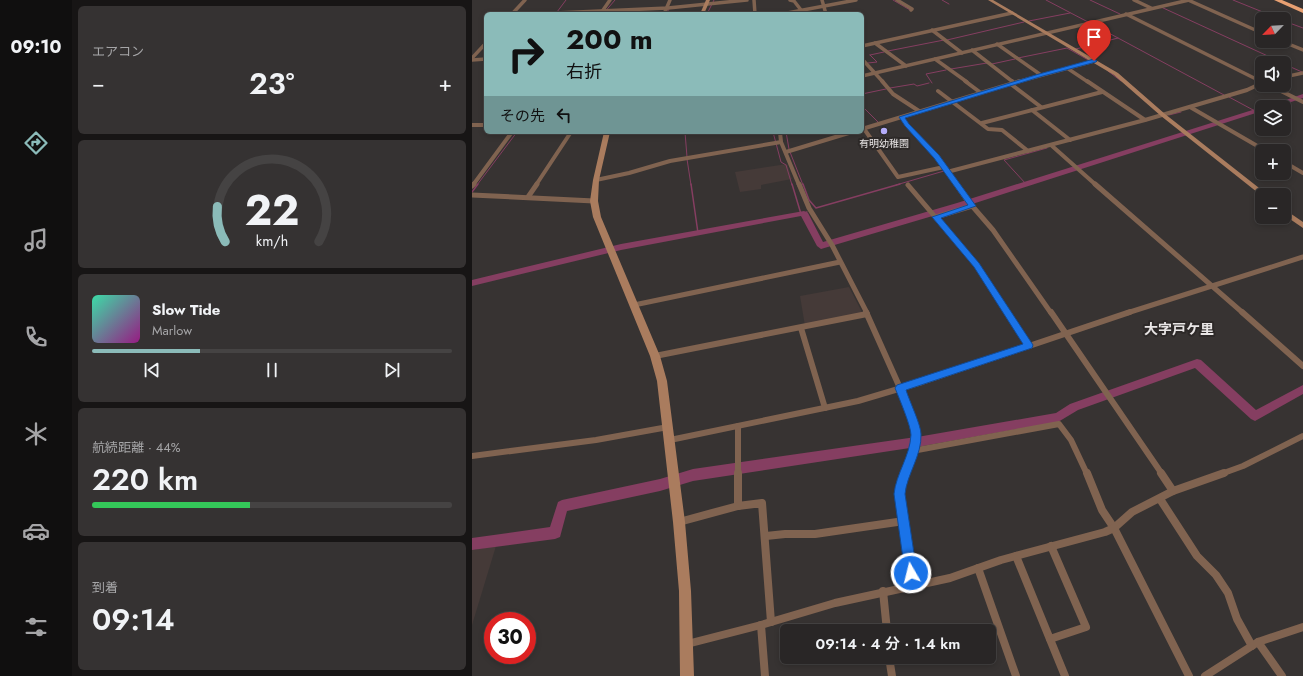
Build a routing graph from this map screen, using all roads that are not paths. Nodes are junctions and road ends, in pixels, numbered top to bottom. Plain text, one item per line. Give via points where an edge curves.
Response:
1 (525, 0) edge
2 (610, 0) edge
3 (670, 0) edge
4 (747, 0) edge
5 (754, 0) edge
6 (790, 0) edge
7 (822, 0) edge
8 (856, 0) edge
9 (897, 0) edge
10 (990, 0) edge
11 (1134, 0) edge
12 (1188, 0) edge
13 (1277, 0) edge
14 (710, 2) edge
15 (824, 6) junction
16 (668, 8) junction
17 (1151, 8) junction
18 (605, 10) junction
19 (801, 10) junction
20 (910, 10) dead end
21 (1303, 11) edge
22 (514, 12) edge
23 (568, 12) edge
24 (602, 12) edge
25 (665, 12) edge
26 (703, 12) edge
27 (755, 12) edge
28 (792, 12) edge
29 (826, 12) edge
30 (1012, 13) junction
31 (1126, 14) junction
32 (1255, 29) edge
33 (932, 30) junction
34 (1045, 33) junction
35 (875, 43) junction
36 (997, 44) junction
37 (484, 45) edge
38 (1291, 45) edge
39 (864, 46) edge
40 (972, 50) junction
41 (1303, 50) edge
42 (962, 53) junction
43 (472, 59) edge
44 (484, 59) edge
45 (935, 59) junction
46 (864, 61) edge
47 (1094, 61) junction
48 (906, 66) junction
49 (1067, 68) junction
50 (1303, 73) edge
51 (875, 74) junction
52 (1041, 75) junction
53 (864, 76) edge
54 (1291, 76) edge
55 (1255, 78) edge
56 (1013, 83) junction
57 (1255, 86) edge
58 (938, 91) dead end
59 (1102, 92) junction
60 (1284, 92) edge
61 (981, 93) junction
62 (952, 101) junction
63 (1303, 102) edge
64 (1041, 107) junction
65 (1190, 107) junction
66 (1032, 110) junction
67 (919, 111) junction
68 (1163, 115) junction
69 (902, 117) junction
70 (1145, 120) junction
71 (982, 123) junction
72 (472, 125) edge
73 (484, 125) edge
74 (864, 128) edge
75 (864, 130) edge
76 (511, 134) edge
77 (570, 134) edge
78 (607, 134) edge
79 (779, 134) edge
80 (845, 134) edge
81 (1070, 140) junction
82 (777, 142) junction
83 (1051, 145) junction
84 (1255, 145) edge
85 (1028, 151) junction
86 (786, 152) junction
87 (1291, 166) edge
88 (944, 167) junction
89 (947, 172) junction
90 (1303, 173) edge
91 (596, 180) junction
92 (908, 185) dead end
93 (472, 186) edge
94 (1255, 188) edge
95 (472, 195) edge
96 (528, 197) junction
97 (594, 201) junction
98 (970, 204) junction
99 (934, 215) junction
100 (1291, 217) edge
101 (1303, 226) edge
102 (1303, 257) edge
103 (840, 262) junction
104 (1212, 286) junction
105 (634, 305) junction
106 (867, 314) junction
107 (801, 328) junction
108 (1066, 333) junction
109 (1029, 345) junction
110 (655, 356) junction
111 (1303, 366) edge
112 (900, 388) junction
113 (825, 408) junction
114 (738, 426) junction
115 (668, 427) junction
116 (1303, 436) edge
117 (670, 440) junction
118 (914, 446) junction
119 (472, 456) edge
120 (1173, 491) junction
121 (1160, 499) junction
122 (738, 506) junction
123 (904, 521) junction
124 (680, 522) junction
125 (1114, 528) junction
126 (766, 536) junction
127 (1051, 546) junction
128 (1016, 556) junction
129 (978, 568) junction
130 (913, 586) junction
131 (883, 592) junction
132 (771, 622) junction
133 (886, 624) edge
134 (761, 625) junction
135 (1303, 626) edge
136 (1050, 639) junction
137 (687, 644) junction
138 (1255, 644) junction
139 (890, 664) edge
140 (687, 676) edge
141 (765, 676) edge
142 (892, 676) edge
143 (1016, 676) edge
144 (1065, 676) edge
145 (1188, 676) edge
146 (1205, 676) edge
147 (1282, 676) edge

1 - 22 street
2 - 18 street
3 - 16 street
4 - 14 street
5 - 27 street
6 - 19 street
7 - 15 street
8 - 15 street
9 - 20 street
10 - 30 street
11 - 17 street
12 - 17 street
12 - 32 street
13 - 21 highway
14 - 16 street
14 - 26 street
15 - 19 street
15 - 29 street
16 - 18 street
16 - 25 street
17 - 31 street
18 - 23 street
18 - 24 street
19 - 28 street
30 - 33 street
30 - 34 street
31 - 34 street
31 - 55 street
33 - 35 street
33 - 42 street
34 - 36 street
34 - 47 street
35 - 39 street
35 - 48 street
36 - 40 street
36 - 52 street
37 - 43 street
38 - 41 street
40 - 42 street
40 - 56 street
42 - 45 street
43 - 44 street
45 - 48 street
45 - 61 street
46 - 51 street
47 - 49 street
47 - 68 street via 1116,74
48 - 51 street
49 - 52 street
49 - 59 street
50 - 54 street
51 - 53 street
51 - 67 street via 893,94
52 - 56 street
56 - 61 street
56 - 64 street via 1012,85
57 - 65 street
58 - 62 street
59 - 64 street
59 - 70 street
60 - 63 street
61 - 62 street
62 - 67 street
62 - 71 street
64 - 66 street
65 - 68 street
65 - 84 street
66 - 71 street
66 - 81 street
67 - 69 street
68 - 70 street
68 - 94 street
69 - 74 street
69 - 88 street
70 - 81 street
71 - 85 street via 988,129 1002,130
72 - 73 street
75 - 88 street via 898,177
76 - 93 street
77 - 96 street
78 - 91 street
79 - 82 street
80 - 86 street
81 - 83 street
82 - 86 street
82 - 91 street via 670,161
83 - 85 street
83 - 104 street
85 - 89 street
86 - 103 street via 809,208
87 - 90 street
88 - 89 street
89 - 98 street
91 - 97 street
92 - 99 street
95 - 96 street
96 - 97 street
97 - 105 street via 597,217
98 - 99 street
98 - 108 street via 993,230
99 - 109 street via 976,265
100 - 101 street
102 - 104 street
103 - 105 street
103 - 106 street
104 - 108 street
104 - 111 street
105 - 110 street
106 - 107 street
106 - 112 street
107 - 110 street
107 - 113 street
108 - 109 street
108 - 120 street
109 - 112 street
110 - 115 street via 662,381
112 - 113 street
112 - 118 street via 916,433
113 - 114 street
114 - 117 street
114 - 122 street
115 - 117 street
115 - 119 street via 596,440
116 - 120 street via 1243,466
117 - 124 street
118 - 123 street via 900,485
118 - 125 street via 1059,424 1075,449 1102,510
120 - 121 street
121 - 125 street via 1132,512
121 - 138 street via 1197,556 1216,575 1228,593 1237,620
122 - 124 street
122 - 126 street via 762,503
123 - 126 street via 815,534
123 - 130 street
124 - 137 street
125 - 127 street
125 - 145 street
126 - 132 street
127 - 128 street
127 - 136 street via 1086,627
128 - 129 street
128 - 136 street
129 - 130 street via 950,578
129 - 143 street
130 - 131 street
131 - 132 street via 834,603
131 - 133 street
132 - 134 street
134 - 137 street
134 - 141 street
135 - 138 street
136 - 144 street
137 - 140 street
138 - 146 street
138 - 147 street
139 - 142 street

